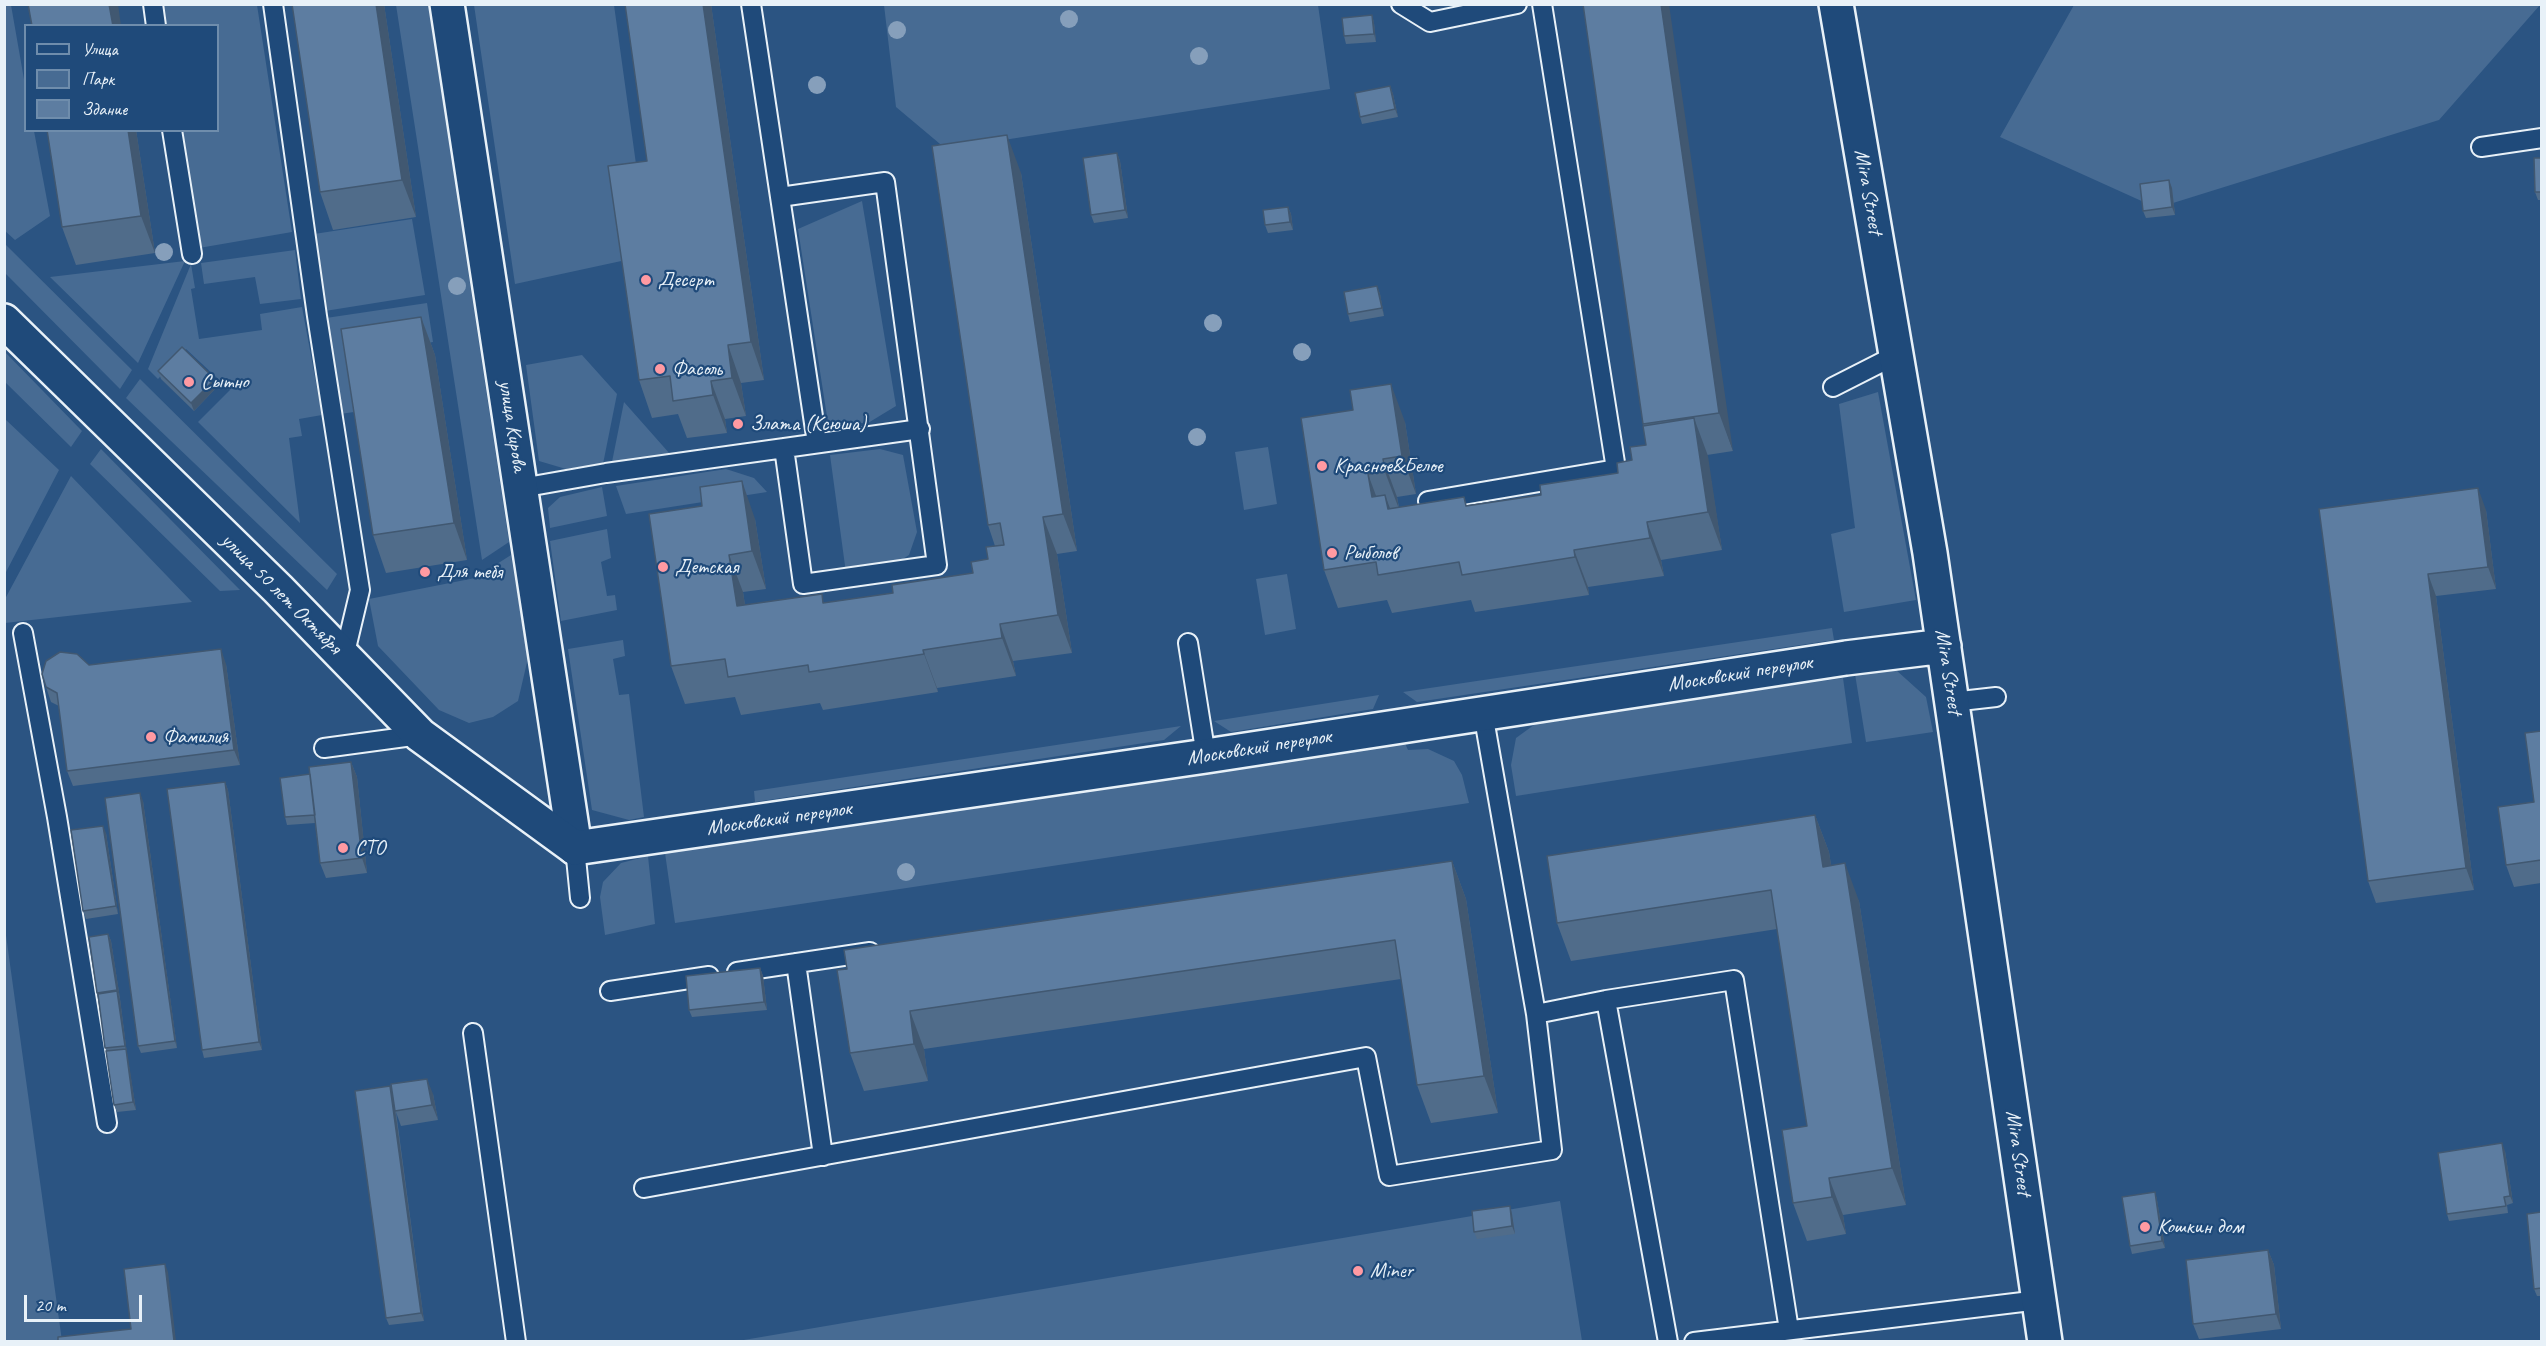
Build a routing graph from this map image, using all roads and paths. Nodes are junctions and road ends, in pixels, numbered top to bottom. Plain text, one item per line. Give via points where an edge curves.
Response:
1 (153, 4) edge
2 (273, 4) edge
3 (447, 4) edge
4 (752, 4) edge
5 (1401, 4) edge
6 (1517, 4) edge
7 (1542, 4) edge
8 (1836, 4) edge
9 (156, 24) edge
10 (172, 132) edge
11 (2541, 138) edge
12 (2481, 147) dead end
13 (780, 197) junction
14 (192, 254) dead end
15 (4, 321) edge
16 (1896, 355) junction
17 (1833, 387) dead end
18 (920, 429) junction
19 (817, 443) junction
20 (784, 448) junction
21 (521, 488) junction
22 (1428, 501) edge
23 (22, 633) dead end
24 (1188, 643) dead end
25 (1944, 646) junction
26 (344, 657) junction
27 (1996, 697) dead end
28 (1952, 702) junction
29 (1483, 713) junction
30 (420, 735) junction
31 (324, 748) dead end
32 (1206, 756) junction
33 (575, 848) junction
34 (580, 898) dead end
35 (889, 950) edge
36 (796, 963) junction
37 (610, 991) dead end
38 (1606, 1000) junction
39 (1536, 1014) junction
40 (473, 1033) dead end
41 (107, 1123) dead end
42 (823, 1156) junction
43 (644, 1188) dead end
44 (2039, 1300) junction
45 (1789, 1330) junction
46 (516, 1341) edge
47 (1668, 1341) edge
48 (1694, 1341) edge
49 (2045, 1341) edge

1 - 9 lane
2 - 26 lane via 360,590
3 - 21 street, улица Кирова
4 - 13 lane
5 - 6 lane via 1430,22
7 - 22 lane via 1616,469
8 - 16 street, Mira Street
10 - 14 lane
11 - 12 lane
13 - 18 lane via 885,182
13 - 19 lane
15 - 26 street, улица 50 лет Октября
16 - 17 lane
16 - 25 street, Mira Street
18 - 19 lane
18 - 20 lane via 937,565 926,567 803,584
19 - 20 lane
20 - 21 lane
21 - 33 street, улица Кирова
23 - 41 lane via 57,817
24 - 32 lane
25 - 28 street, Mira Street
25 - 29 street, Московский переулок
26 - 30 street, улица 50 лет Октября
27 - 28 lane
28 - 44 street, Mira Street
29 - 32 street, Московский переулок
29 - 39 lane
30 - 31 lane
30 - 33 street, улица 50 лет Октября
32 - 33 street, Московский переулок
33 - 34 lane
35 - 36 lane
36 - 37 lane
36 - 42 lane
38 - 39 lane
38 - 45 lane via 1734,980
38 - 47 lane
39 - 42 lane via 1552,1150 1389,1176 1366,1057
40 - 46 lane
42 - 43 lane
44 - 45 lane
44 - 49 street, Mira Street
45 - 48 lane

